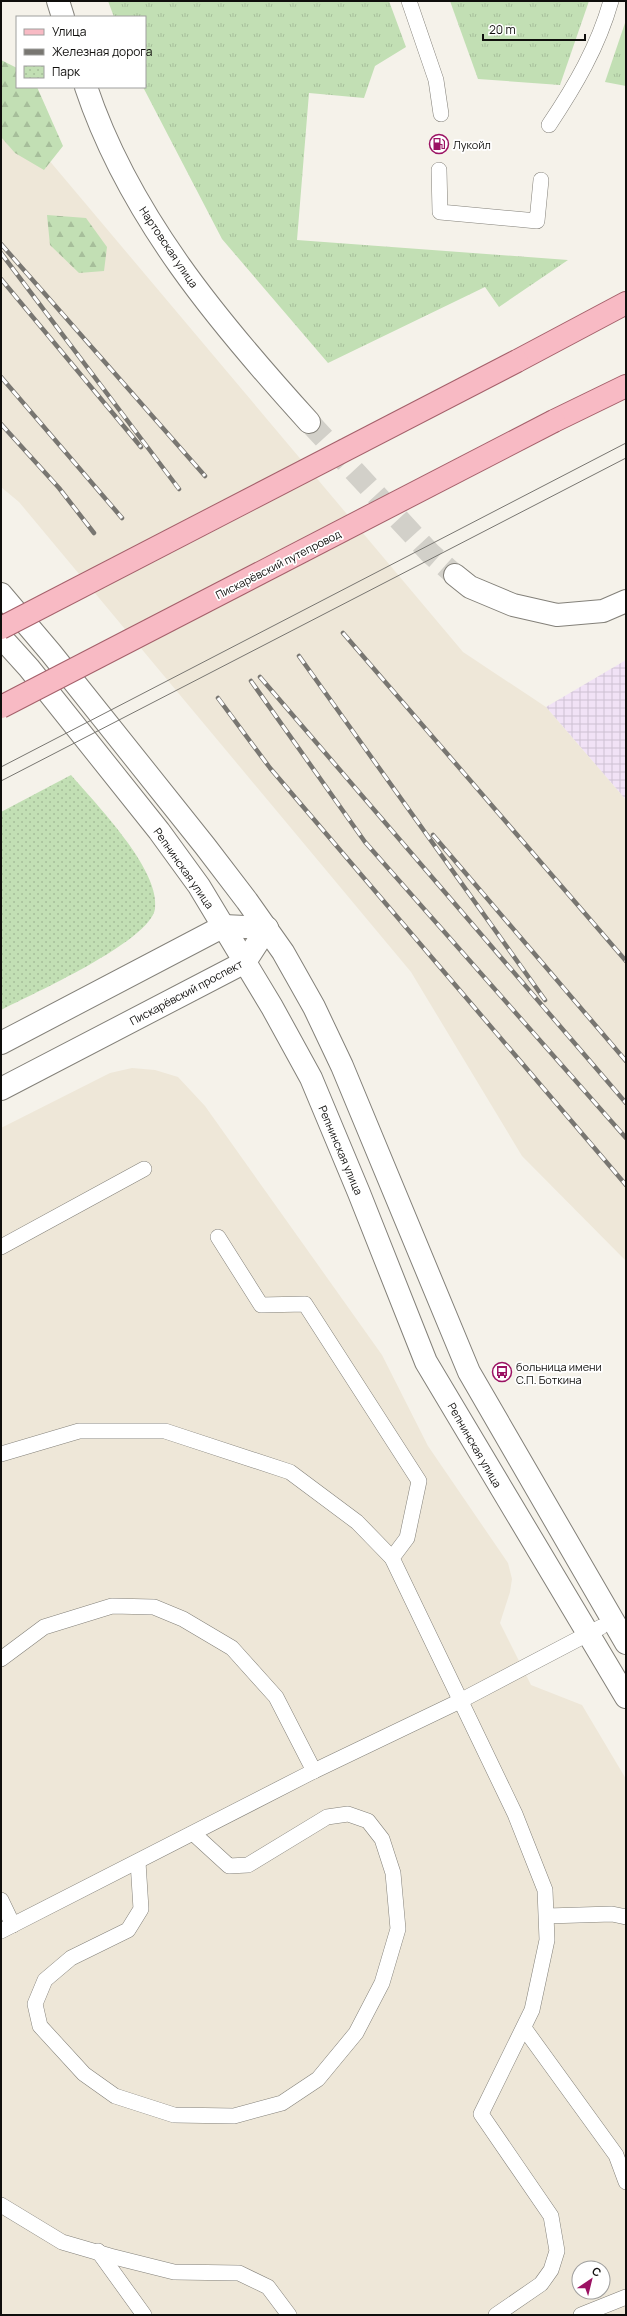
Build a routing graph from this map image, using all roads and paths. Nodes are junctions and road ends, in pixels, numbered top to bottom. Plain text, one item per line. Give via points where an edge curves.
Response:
1 (58, 1) edge
2 (410, 1) edge
3 (611, 1) edge
4 (63, 16) edge
5 (86, 88) edge
6 (441, 114) dead end
7 (549, 125) dead end
8 (439, 170) dead end
9 (541, 180) dead end
10 (626, 303) edge
11 (626, 386) edge
12 (309, 422) tunnel mouth
13 (455, 575) tunnel mouth
14 (1, 594) edge
15 (626, 600) edge
16 (1, 628) edge
17 (1, 637) edge
18 (1, 706) edge
19 (224, 926) junction
20 (267, 928) junction
21 (245, 962) junction
22 (1, 1043) edge
23 (1, 1089) edge
24 (144, 1169) dead end
25 (218, 1237) dead end
26 (1, 1247) edge
27 (1, 1454) edge
28 (392, 1558) junction
29 (601, 1627) dead end
30 (626, 1643) edge
31 (1, 1659) edge
32 (626, 1697) edge
33 (460, 1701) junction
34 (314, 1771) junction
35 (194, 1834) junction
36 (138, 1862) junction
37 (1, 1900) edge
38 (546, 1916) junction
39 (626, 1917) edge
40 (7, 1928) edge
41 (524, 2028) junction
42 (626, 2182) edge
43 (3, 2210) edge
44 (98, 2251) junction
45 (626, 2297) edge
46 (144, 2315) edge
47 (289, 2315) edge
48 (496, 2315) edge
49 (581, 2315) edge

1 - 4 street
2 - 6 lane via 436,80
3 - 7 lane via 603,29 575,86
5 - 12 street, Нартовская улица via 118,165 151,224 193,284
8 - 9 lane via 440,212 537,221
10 - 16 main road, bridge
11 - 18 main road, Пискарёвский путепровод, bridge
13 - 15 street via 470,587 513,605 557,615 603,611
14 - 20 street via 205,846
17 - 19 street, Репнинская улица via 29,668 159,831
19 - 20 street
19 - 21 street, Репнинская улица
19 - 22 street
20 - 21 street, Пискарёвский проспект
20 - 30 street via 314,1007 342,1066 469,1372
21 - 23 street, Пискарёвский проспект
21 - 32 street, Репнинская улица via 311,1078 426,1362
24 - 26 lane
25 - 28 lane via 261,1305 305,1304 419,1481 407,1538
27 - 28 lane via 79,1431 165,1431 290,1472 357,1522
28 - 33 lane
29 - 33 lane
31 - 34 lane via 44,1627 112,1606 154,1607 183,1619 232,1648 276,1697
33 - 34 lane
33 - 38 lane via 518,1821 545,1890
34 - 35 lane
35 - 36 lane
35 - 36 lane via 229,1866 248,1865 327,1816 348,1814 368,1821 382,1839 393,1873 398,1928 382,1982 356,2033 318,2079 282,2103 234,2116 174,2115 115,2096 84,2074 40,2026 35,2004 45,1980 71,1958 128,1930 141,1909
36 - 40 lane
37 - 40 lane
38 - 39 lane via 612,1914
38 - 41 lane via 547,1940 532,2010
41 - 42 lane via 616,2154
41 - 48 lane via 481,2114 551,2216 557,2250 551,2270 541,2284
43 - 44 lane via 62,2242
44 - 46 lane
44 - 47 lane via 174,2272 239,2273 268,2287
45 - 49 lane

